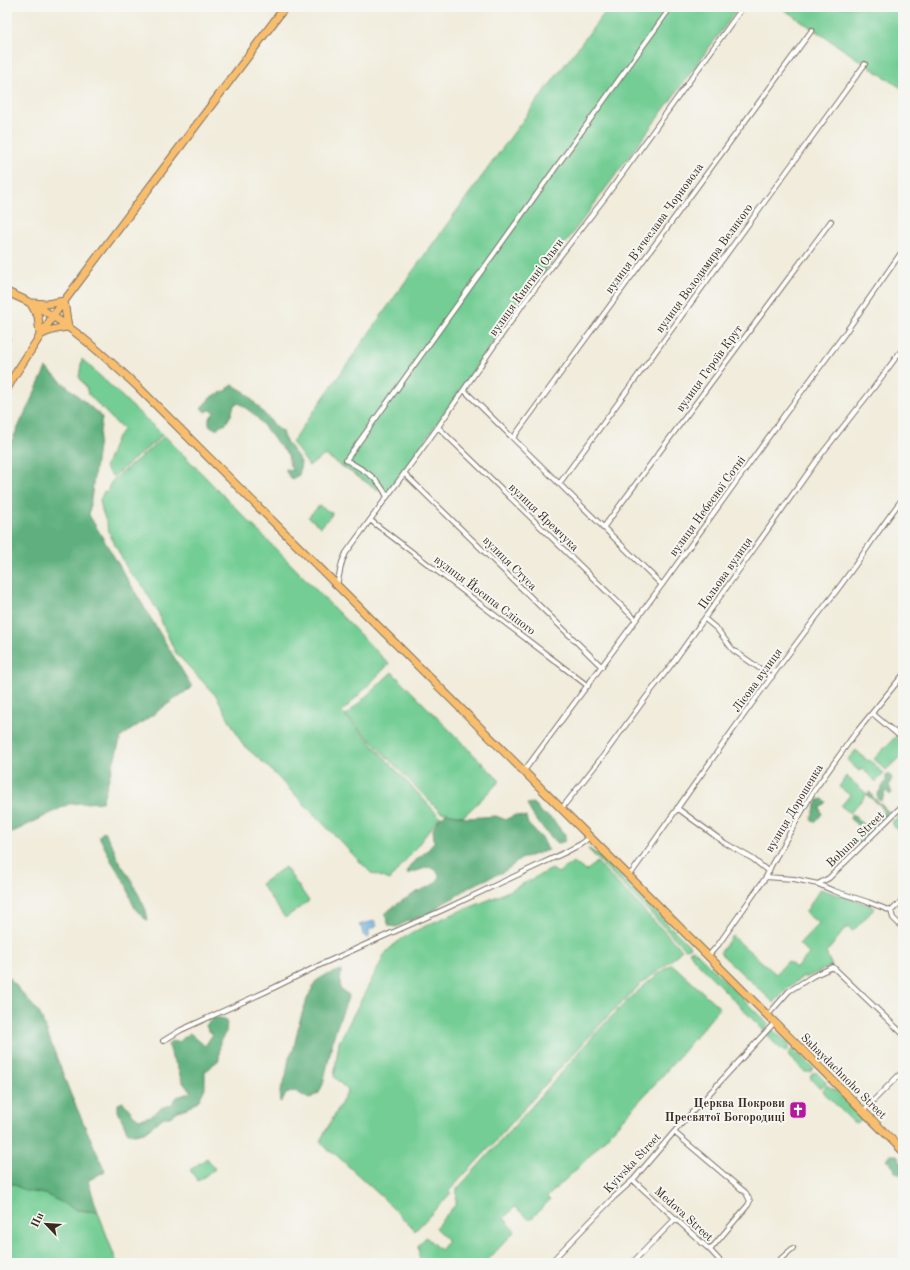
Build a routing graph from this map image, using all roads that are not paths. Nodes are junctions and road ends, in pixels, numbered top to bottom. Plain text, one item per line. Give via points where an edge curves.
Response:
1 (285, 7) edge
2 (671, 7) edge
3 (743, 7) edge
4 (812, 30) dead end
5 (865, 64) dead end
6 (831, 221) dead end
7 (903, 250) edge
8 (7, 292) edge
9 (64, 301) junction
10 (30, 303) junction
11 (53, 316) junction
12 (68, 327) junction
13 (40, 335) junction
14 (903, 348) edge
15 (7, 389) edge
16 (464, 390) junction
17 (438, 427) junction
18 (513, 438) junction
19 (404, 473) junction
20 (558, 484) junction
21 (387, 497) junction
22 (903, 498) edge
23 (370, 520) junction
24 (604, 528) junction
25 (337, 584) junction
26 (662, 585) junction
27 (705, 619) junction
28 (636, 620) junction
29 (602, 667) junction
30 (903, 674) edge
31 (772, 677) junction
32 (588, 686) junction
33 (872, 713) junction
34 (903, 739) edge
35 (524, 771) junction
36 (903, 806) edge
37 (562, 808) junction
38 (677, 808) junction
39 (590, 837) junction
40 (769, 872) junction
41 (628, 875) junction
42 (766, 877) junction
43 (818, 884) junction
44 (903, 900) edge
45 (891, 911) junction
46 (903, 928) edge
47 (708, 956) junction
48 (768, 1015) junction
49 (776, 1022) junction
50 (903, 1034) edge
51 (163, 1041) dead end
52 (903, 1071) edge
53 (863, 1111) junction
54 (674, 1132) junction
55 (903, 1151) edge
56 (632, 1180) junction
57 (675, 1219) junction
58 (793, 1248) dead end
59 (710, 1250) junction
60 (718, 1262) edge
61 (550, 1263) edge
62 (632, 1263) edge
63 (776, 1263) edge

1 - 9 main road
2 - 21 street via 346,460 374,478
3 - 16 street, вулиця Княгині Ольги via 604,199 523,304
4 - 18 street, вулиця Вʼячеслава Чорновола
5 - 20 street, вулиця Володимира Великого
6 - 24 street, вулиця Героїв Крут
7 - 26 street, вулиця Небесної Сотні
8 - 10 main road, Sahaydachnoho Street
9 - 10 main road
9 - 11 main road
9 - 12 main road
10 - 11 main road, Sahaydachnoho Street
10 - 13 main road via 38,316
11 - 12 main road, Sahaydachnoho Street
11 - 13 main road
12 - 13 main road via 60,327
12 - 25 main road, Sahaydachnoho Street via 136,384
13 - 15 main road
14 - 27 street, Польова вулиця via 820,456
16 - 17 street, вулиця Княгині Ольги
16 - 18 street
17 - 19 street, вулиця Княгині Ольги
17 - 28 street, вулиця Яремчука
18 - 20 street
19 - 21 street, вулиця Княгині Ольги
19 - 29 street, вулиця Стуса
20 - 24 street
21 - 23 street, вулиця Княгині Ольги
22 - 31 street, Лісова вулиця
23 - 25 street, вулиця Княгині Ольги via 346,553
23 - 32 street, вулиця Йосипа Сліпого
24 - 26 street
25 - 35 main road, Sahaydachnoho Street
26 - 28 street, вулиця Небесної Сотні
27 - 31 street via 717,629 733,650
27 - 37 street, Польова вулиця
28 - 29 street, вулиця Небесної Сотні
29 - 32 street, вулиця Небесної Сотні
30 - 33 street, вулиця Дорошенка
31 - 38 street, Лісова вулиця
32 - 35 street, вулиця Небесної Сотні
33 - 34 street
33 - 40 street, вулиця Дорошенка via 813,792
35 - 37 main road, Sahaydachnoho Street
36 - 43 street, Bohuna Street via 829,878
37 - 39 main road, Sahaydachnoho Street
38 - 40 street
38 - 41 street, Лісова вулиця
39 - 41 main road, Sahaydachnoho Street
39 - 51 street via 564,853 181,1030
40 - 42 street, вулиця Дорошенка
41 - 47 main road, Sahaydachnoho Street
42 - 43 street
42 - 47 street, вулиця Дорошенка
43 - 45 street
44 - 45 street
45 - 46 street via 893,918
47 - 48 main road, Sahaydachnoho Street
48 - 49 main road, Sahaydachnoho Street
48 - 50 street via 789,991 834,967
49 - 53 main road, Sahaydachnoho Street
49 - 54 street, Kyivska Street
52 - 53 street
53 - 55 main road, Sahaydachnoho Street
54 - 56 street, Kyivska Street
54 - 59 street via 750,1198 748,1205
56 - 57 street, Medova Street
56 - 61 street, Kyivska Street
57 - 59 street, Medova Street
57 - 62 street
58 - 63 street
59 - 60 street, Medova Street

